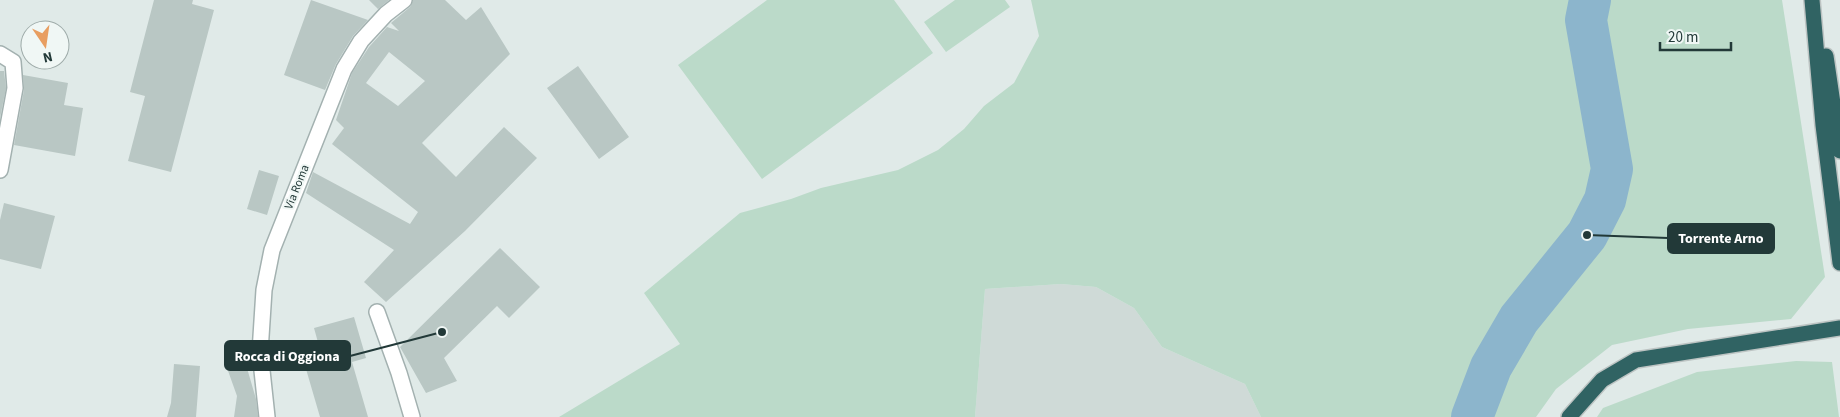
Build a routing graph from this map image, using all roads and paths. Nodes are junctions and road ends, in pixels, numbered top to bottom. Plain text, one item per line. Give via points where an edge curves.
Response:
1 (404, 0) edge
2 (1812, 0) edge
3 (1818, 0) edge
4 (0, 54) edge
5 (1840, 151) edge
6 (0, 170) edge
7 (1840, 263) edge
8 (377, 312) dead end
9 (1840, 328) edge
10 (267, 417) edge
11 (412, 417) edge
12 (1569, 417) edge

1 - 10 street, Via Roma via 361,40 344,69 272,250 264,290 260,352
2 - 7 highway
3 - 5 highway
4 - 6 street via 13,62 16,88
8 - 11 street
9 - 12 highway via 1636,360 1602,380

